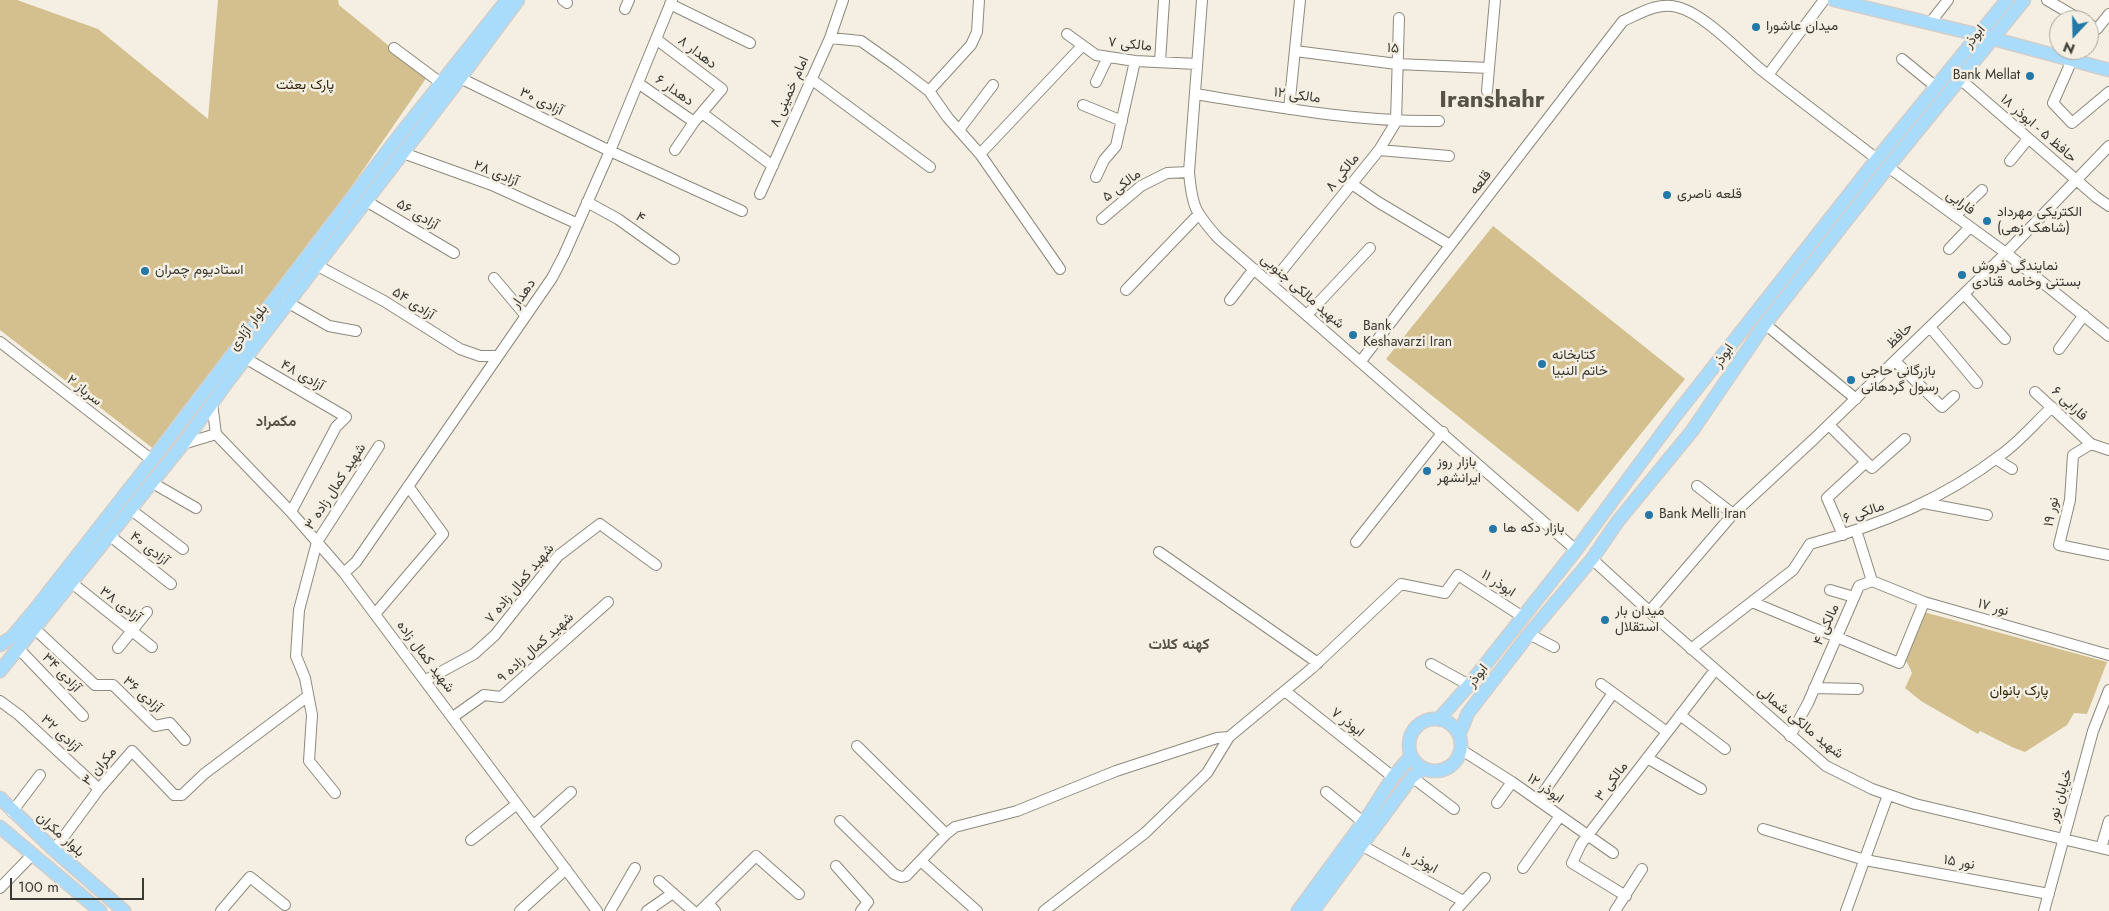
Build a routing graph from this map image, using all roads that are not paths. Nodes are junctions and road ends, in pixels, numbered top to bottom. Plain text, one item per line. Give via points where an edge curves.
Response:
1 (507, 0) edge
2 (518, 0) edge
3 (843, 0) edge
4 (979, 0) edge
5 (1164, 0) edge
6 (1202, 0) edge
7 (1300, 0) edge
8 (1495, 0) edge
9 (1824, 0) edge
10 (1834, 0) edge
11 (1948, 0) edge
12 (2007, 0) edge
13 (2024, 0) edge
14 (2047, 0) edge
15 (671, 2) edge
16 (2064, 10) edge
17 (2109, 14) edge
18 (1399, 18) dead end
19 (1930, 23) junction
20 (2099, 26) edge
21 (1067, 34) dead end
22 (1979, 35) junction
23 (830, 38) junction
24 (656, 39) junction
25 (1993, 39) junction
26 (750, 43) dead end
27 (1082, 46) junction
28 (394, 48) dead end
29 (1294, 52) junction
30 (2049, 54) edge
31 (1108, 57) junction
32 (1902, 59) dead end
33 (2072, 60) joint
34 (1135, 61) junction
35 (1160, 62) junction
36 (1197, 64) junction
37 (1397, 64) junction
38 (1489, 68) junction
39 (2109, 70) edge
40 (1768, 75) junction
41 (460, 78) junction
42 (811, 79) junction
43 (1960, 79) junction
44 (1096, 82) dead end
45 (441, 83) junction
46 (638, 83) junction
47 (994, 85) dead end
48 (1936, 87) junction
49 (1487, 91) dead end
50 (929, 92) junction
51 (2109, 92) edge
52 (1195, 94) junction
53 (1083, 105) dead end
54 (1289, 110) junction
55 (702, 113) junction
56 (1439, 121) dead end
57 (694, 122) junction
58 (1122, 122) junction
59 (1396, 122) junction
60 (959, 130) junction
61 (2028, 139) junction
62 (2109, 146) edge
63 (675, 150) dead end
64 (1380, 150) junction
65 (610, 151) junction
66 (403, 153) junction
67 (980, 154) junction
68 (1449, 156) dead end
69 (1877, 159) junction
70 (2010, 161) dead end
71 (773, 166) junction
72 (930, 167) dead end
73 (1888, 167) junction
74 (1189, 172) junction
75 (1096, 177) dead end
76 (2076, 180) junction
77 (1352, 184) junction
78 (1982, 190) dead end
79 (760, 194) dead end
80 (366, 201) junction
81 (587, 202) junction
82 (2109, 206) edge
83 (742, 211) dead end
84 (1198, 215) junction
85 (1955, 216) junction
86 (1102, 219) dead end
87 (578, 224) junction
88 (1970, 227) junction
89 (1450, 245) junction
90 (1370, 248) dead end
91 (1949, 249) dead end
92 (454, 253) dead end
93 (2006, 253) junction
94 (674, 259) dead end
95 (316, 265) junction
96 (1060, 269) dead end
97 (1254, 269) junction
98 (494, 278) dead end
99 (1271, 284) junction
100 (1126, 290) dead end
101 (1964, 294) junction
102 (1230, 300) dead end
103 (287, 302) junction
104 (1308, 315) junction
105 (2084, 315) junction
106 (526, 316) junction
107 (1765, 324) junction
108 (1930, 327) junction
109 (356, 331) dead end
110 (2108, 333) edge
111 (2005, 339) dead end
112 (0, 342) edge
113 (2059, 349) dead end
114 (498, 356) junction
115 (244, 358) junction
116 (1361, 361) junction
117 (1895, 361) junction
118 (1977, 383) dead end
119 (2036, 392) dead end
120 (1954, 396) dead end
121 (1856, 399) junction
122 (212, 403) junction
123 (2052, 407) junction
124 (1675, 416) junction
125 (1829, 425) junction
126 (1692, 430) junction
127 (1443, 432) junction
128 (216, 434) junction
129 (1905, 439) dead end
130 (183, 444) junction
131 (2091, 444) junction
132 (379, 446) dead end
133 (2109, 450) edge
134 (1996, 459) junction
135 (152, 460) junction
136 (1866, 462) junction
137 (2012, 469) dead end
138 (151, 482) junction
139 (408, 486) junction
140 (1698, 486) dead end
141 (1924, 503) junction
142 (130, 508) junction
143 (196, 508) dead end
144 (290, 512) junction
145 (1733, 514) junction
146 (1987, 515) dead end
147 (1856, 530) junction
148 (1843, 535) junction
149 (109, 536) junction
150 (317, 542) junction
151 (1356, 542) dead end
152 (183, 549) dead end
153 (1576, 550) junction
154 (1159, 552) dead end
155 (2109, 555) edge
156 (1592, 559) junction
157 (656, 566) dead end
158 (344, 573) junction
159 (1872, 581) junction
160 (72, 584) junction
161 (171, 584) dead end
162 (1830, 590) dead end
163 (1854, 598) junction
164 (608, 602) dead end
165 (1752, 602) junction
166 (1924, 602) junction
167 (147, 612) dead end
168 (1649, 612) junction
169 (375, 614) junction
170 (1523, 617) junction
171 (34, 629) junction
172 (131, 631) junction
173 (1529, 634) junction
174 (1837, 637) junction
175 (0, 645) edge
176 (152, 647) dead end
177 (1554, 647) dead end
178 (118, 648) dead end
179 (19, 649) junction
180 (1691, 649) junction
181 (2109, 655) edge
182 (1318, 663) junction
183 (1432, 664) dead end
184 (1715, 670) junction
185 (0, 672) edge
186 (426, 680) junction
187 (1602, 684) dead end
188 (1469, 685) junction
189 (1814, 688) junction
190 (1858, 689) dead end
191 (2109, 690) edge
192 (1284, 691) junction
193 (1613, 693) junction
194 (308, 696) junction
195 (0, 701) edge
196 (2107, 701) edge
197 (1680, 715) junction
198 (83, 716) dead end
199 (453, 717) junction
200 (1439, 719) junction
201 (1667, 732) junction
202 (1459, 735) junction
203 (1790, 736) junction
204 (1229, 737) junction
205 (185, 740) dead end
206 (857, 746) dead end
207 (1725, 749) dead end
208 (1460, 750) junction
209 (1411, 756) junction
210 (1647, 758) junction
211 (1423, 768) junction
212 (40, 776) dead end
213 (1393, 777) junction
214 (1412, 777) junction
215 (1512, 782) junction
216 (99, 789) junction
217 (1702, 789) dead end
218 (571, 792) dead end
219 (1326, 792) dead end
220 (336, 793) dead end
221 (1888, 795) junction
222 (1, 800) edge
223 (1538, 800) junction
224 (1497, 803) dead end
225 (517, 804) junction
226 (1454, 809) dead end
227 (12, 812) junction
228 (1560, 816) junction
229 (840, 821) dead end
230 (2109, 821) edge
231 (1363, 822) junction
232 (533, 826) junction
233 (0, 827) edge
234 (1763, 829) dead end
235 (946, 834) junction
236 (1588, 835) junction
237 (2063, 839) junction
238 (471, 840) dead end
239 (1361, 845) junction
240 (2105, 849) edge
241 (54, 850) junction
242 (1613, 853) dead end
243 (32, 854) junction
244 (1865, 860) junction
245 (922, 862) junction
246 (836, 866) dead end
247 (635, 868) dead end
248 (1523, 868) dead end
249 (566, 869) junction
250 (1642, 869) dead end
251 (1485, 878) dead end
252 (659, 881) dead end
253 (0, 888) edge
254 (673, 893) junction
255 (799, 894) dead end
256 (2049, 894) junction
257 (1626, 896) junction
258 (1463, 901) junction
259 (285, 905) dead end
260 (588, 907) edge
261 (711, 907) edge
262 (100, 911) edge
263 (124, 911) edge
264 (220, 911) edge
265 (520, 911) edge
266 (597, 911) edge
267 (610, 911) edge
268 (647, 911) edge
269 (693, 911) edge
270 (700, 911) edge
271 (860, 911) edge
272 (977, 911) edge
273 (1044, 911) edge
274 (1298, 911) edge
275 (1313, 911) edge
276 (1455, 911) edge
277 (1615, 911) edge
278 (1846, 911) edge
279 (2044, 911) edge

1 - 45 main road, بلوار آزادی
2 - 41 main road, بلوار آزادی
3 - 23 street, امام خمینی ۸
4 - 50 street via 977,32 971,45
5 - 35 street
6 - 36 street, شهید مالکی جنوبی
7 - 29 street
8 - 38 street
9 - 40 street
10 - 19 main road
11 - 19 street
12 - 22 main road, ابوذر
13 - 25 main road, ابوذر
14 - 16 street
15 - 24 street, دهدار
15 - 26 street
17 - 20 street
18 - 37 street, مالکی ۸
19 - 22 main road
21 - 27 street, مالکی ۷
22 - 25 main road
22 - 48 main road, ابوذر
23 - 42 street, امام خمینی ۸
23 - 50 street via 861,41
24 - 46 street, دهدار
24 - 55 street, دهدار ۸ via 722,90
25 - 30 main road
25 - 43 main road, ابوذر
27 - 31 street, مالکی ۷ via 1096,55
27 - 67 street
28 - 45 street
29 - 37 street, ۱۵
29 - 54 street
31 - 34 street, مالکی ۷
31 - 44 street
32 - 48 street
33 - 39 main road
33 - 51 street via 2053,103 2072,123
34 - 35 street, مالکی ۷
34 - 58 street
35 - 36 street, مالکی ۷
36 - 52 street, شهید مالکی جنوبی
37 - 38 street, ۱۵
37 - 59 street, مالکی ۸
38 - 49 street
40 - 69 street
40 - 89 street, قلعه via 1699,18 1679,7 1656,6 1623,21
41 - 65 street, آزادی ۳۰
41 - 66 main road, بلوار آزادی
42 - 71 street, امام خمینی ۸
42 - 72 street
43 - 61 street, حافظ ۵ - ابوذر ۱۸
43 - 73 main road, ابوذر
45 - 135 main road, بلوار آزادی
46 - 57 street, دهدار ۶
46 - 65 street, دهدار
47 - 60 street
48 - 69 main road, ابوذر
50 - 60 street
52 - 54 street, مالکی ۱۲
52 - 74 street, شهید مالکی جنوبی
53 - 58 street
54 - 59 street, مالکی ۱۲
55 - 57 street
55 - 71 street
56 - 59 street, مالکی ۱۲
57 - 63 street
58 - 75 street via 1116,146
59 - 64 street, مالکی ۸
60 - 67 street
61 - 70 street
61 - 76 street, حافظ ۵ - ابوذر ۱۸
62 - 76 street, حافظ
64 - 68 street
64 - 77 street, مالکی ۸
65 - 81 street, دهدار
65 - 83 street, آزادی ۳۰
66 - 80 main road, بلوار آزادی
66 - 87 street, آزادی ۲۸ via 492,186
67 - 96 street
69 - 124 main road, ابوذر
71 - 79 street, امام خمینی ۸
73 - 85 street, فارابی
73 - 107 main road, ابوذر
74 - 84 street, شهید مالکی جنوبی via 1191,196
74 - 86 street, مالکی ۵ via 1167,173 1141,186
76 - 82 street, حافظ ۵ - ابوذر ۱۸
76 - 93 street, حافظ
77 - 89 street
77 - 99 street, مالکی ۸
78 - 85 street
80 - 92 street, آزادی ۵۶
80 - 95 main road, بلوار آزادی
81 - 87 street, دهدار
81 - 94 street, ۴
84 - 97 street, شهید مالکی جنوبی via 1218,238
84 - 100 street
85 - 88 street, فارابی
87 - 106 street, دهدار via 552,278
88 - 91 street
88 - 93 street, فارابی
89 - 116 street, قلعه
90 - 104 street
93 - 101 street, حافظ
93 - 105 street, فارابی
95 - 103 main road, بلوار آزادی
95 - 114 street, آزادی ۵۴ via 460,349 480,356
97 - 99 street, شهید مالکی جنوبی
97 - 102 street
98 - 106 street
99 - 104 street, شهید مالکی جنوبی
101 - 108 street, حافظ
101 - 111 street
103 - 109 street via 330,326
103 - 115 main road, بلوار آزادی
104 - 116 street, شهید مالکی جنوبی
105 - 110 street, فارابی
105 - 113 street
106 - 114 street, دهدار
107 - 121 street
107 - 126 main road, ابوذر
108 - 117 street, حافظ
108 - 118 street
112 - 135 street, سرباز ۲
114 - 139 street, دهدار
115 - 122 main road, بلوار آزادی
115 - 144 street, آزادی ۴۸ via 346,417 336,427
116 - 127 street, شهید مالکی جنوبی
117 - 120 street via 1942,407
117 - 121 street, حافظ
119 - 123 street, فارابی ۶
121 - 125 street, حافظ
122 - 128 street
122 - 130 main road, بلوار آزادی
123 - 131 street, فارابی ۶
123 - 134 street, مالکی ۶
124 - 126 main road
124 - 153 main road, ابوذر
125 - 136 street
125 - 145 street, حافظ
126 - 156 main road, ابوذر via 1618,521
127 - 151 street
127 - 153 street, شهید مالکی جنوبی
128 - 130 street
128 - 144 street, شهید کمال زاده
129 - 136 street via 1872,468
130 - 138 main road, بلوار آزادی
131 - 133 street, فارابی ۶
131 - 155 street, نور ۱۹ via 2073,455 2070,500 2059,545
132 - 150 street, شهید کمال زاده ۳
134 - 137 street
134 - 141 street, مالکی ۶ via 1951,490
135 - 175 main road, بلوار آزادی via 37,607 12,637
136 - 148 street via 1827,498
138 - 142 main road, بلوار آزادی
138 - 143 street
139 - 158 street, دهدار via 356,562
139 - 169 street via 443,534
140 - 145 street
141 - 146 street
141 - 147 street, مالکی ۶
142 - 149 main road, بلوار آزادی
142 - 152 street
144 - 150 street, شهید کمال زاده
145 - 168 street, حافظ
147 - 148 street, مالکی ۶
147 - 159 street
148 - 165 street, مالکی ۶ via 1810,544 1792,570
149 - 160 main road, بلوار آزادی
149 - 161 street, آزادی ۴۰
150 - 158 street, شهید کمال زاده
150 - 194 street, شهید کمال زاده ۳ via 300,610 296,656
153 - 170 main road, ابوذر
154 - 182 street
156 - 168 street, شهید مالکی شمالی
156 - 173 main road, ابوذر
157 - 186 street, شهید کمال زاده ۷ via 600,524 558,556 495,635 474,654
158 - 169 street, شهید کمال زاده
159 - 163 street, مالکی ۴ via 1859,586
159 - 166 street, نور ۱۷
160 - 171 main road, بلوار آزادی
160 - 172 street, آزادی ۳۸
162 - 163 street
163 - 174 street, مالکی ۴
164 - 199 street, شهید کمال زاده ۹ via 501,698 484,695
165 - 174 street
165 - 180 street, مالکی ۶
166 - 174 street via 1899,663
166 - 181 street, نور ۱۷
167 - 172 street
168 - 180 street, شهید مالکی شمالی
169 - 186 street, شهید کمال زاده
170 - 182 street, ابوذر ۱۱ via 1458,575 1445,592 1401,584
170 - 188 main road, ابوذر
171 - 179 main road, بلوار آزادی
171 - 205 street, آزادی ۳۶ via 95,684 113,685 155,726 170,723
172 - 176 street, آزادی ۳۸
172 - 178 street
173 - 177 street
173 - 202 main road, ابوذر via 1468,713
174 - 189 street, مالکی ۴
179 - 185 main road, بلوار آزادی
179 - 198 street, آزادی ۳۴
180 - 184 street, شهید مالکی شمالی
182 - 192 street
183 - 188 street
184 - 197 street, مالکی ۳
184 - 203 street, شهید مالکی شمالی
186 - 199 street, شهید کمال زاده
187 - 193 street
188 - 200 main road, ابوذر
189 - 190 street
189 - 203 street, مالکی ۴
191 - 196 street, خیابان نور
192 - 204 street
192 - 213 street, ابوذر ۷
193 - 201 street
193 - 223 street
194 - 216 street, مکران ۳ via 204,774 182,795 174,795 132,751
194 - 220 street, شهید کمال زاده ۳ via 312,715 309,760
195 - 216 street, آزادی ۳۲ via 20,715
196 - 237 street, خیابان نور via 2093,732
197 - 201 street, مالکی ۳
197 - 207 street
199 - 225 street, شهید کمال زاده
200 - 202 main road
200 - 209 main road via 1423,722 1412,733 1409,740
201 - 210 street, مالکی ۳
202 - 208 main road
203 - 221 street, شهید مالکی شمالی via 1826,766
204 - 235 street via 1116,771 1017,811 955,827
204 - 273 street via 1207,773 1145,833
206 - 235 street
208 - 211 main road via 1456,761 1441,771
208 - 215 street, ابوذر ۱۲
209 - 211 main road
209 - 213 main road
210 - 217 street
210 - 236 street, مالکی ۳
211 - 214 main road
212 - 227 street
213 - 231 main road
214 - 226 street
214 - 239 main road
215 - 223 street, ابوذر ۱۲
215 - 224 street
216 - 241 street, مکران ۳
218 - 232 street
219 - 231 street
221 - 237 street, شهید مالکی شمالی
221 - 244 street
222 - 227 main road, بلوار مکران
223 - 228 street, ابوذر ۱۲
225 - 232 street, شهید کمال زاده
225 - 238 street
227 - 241 main road, بلوار مکران
228 - 236 street, ابوذر ۱۲
228 - 248 street
229 - 245 street via 894,874 906,876
230 - 240 street
231 - 274 main road
232 - 249 street, شهید کمال زاده
233 - 243 main road
234 - 244 street, نور ۱۵
235 - 245 street
236 - 242 street, ابوذر ۱۲
236 - 257 street, مالکی ۳ via 1572,863
237 - 240 street, شهید مالکی شمالی
237 - 256 street, خیابان نور
239 - 258 street, ابوذر ۱۰
239 - 275 main road
241 - 263 main road, بلوار مکران
243 - 253 street
243 - 262 main road
244 - 256 street, نور ۱۵
244 - 278 street
245 - 272 street
246 - 271 street via 868,902
247 - 267 street
249 - 260 street, شهید کمال زاده
249 - 265 street
250 - 257 street
251 - 258 street
252 - 254 street
254 - 268 street
254 - 269 street
255 - 261 street via 756,856
256 - 279 street, خیابان نور
257 - 277 street
258 - 276 street
259 - 264 street via 250,877
260 - 266 street, شهید کمال زاده
261 - 270 street

